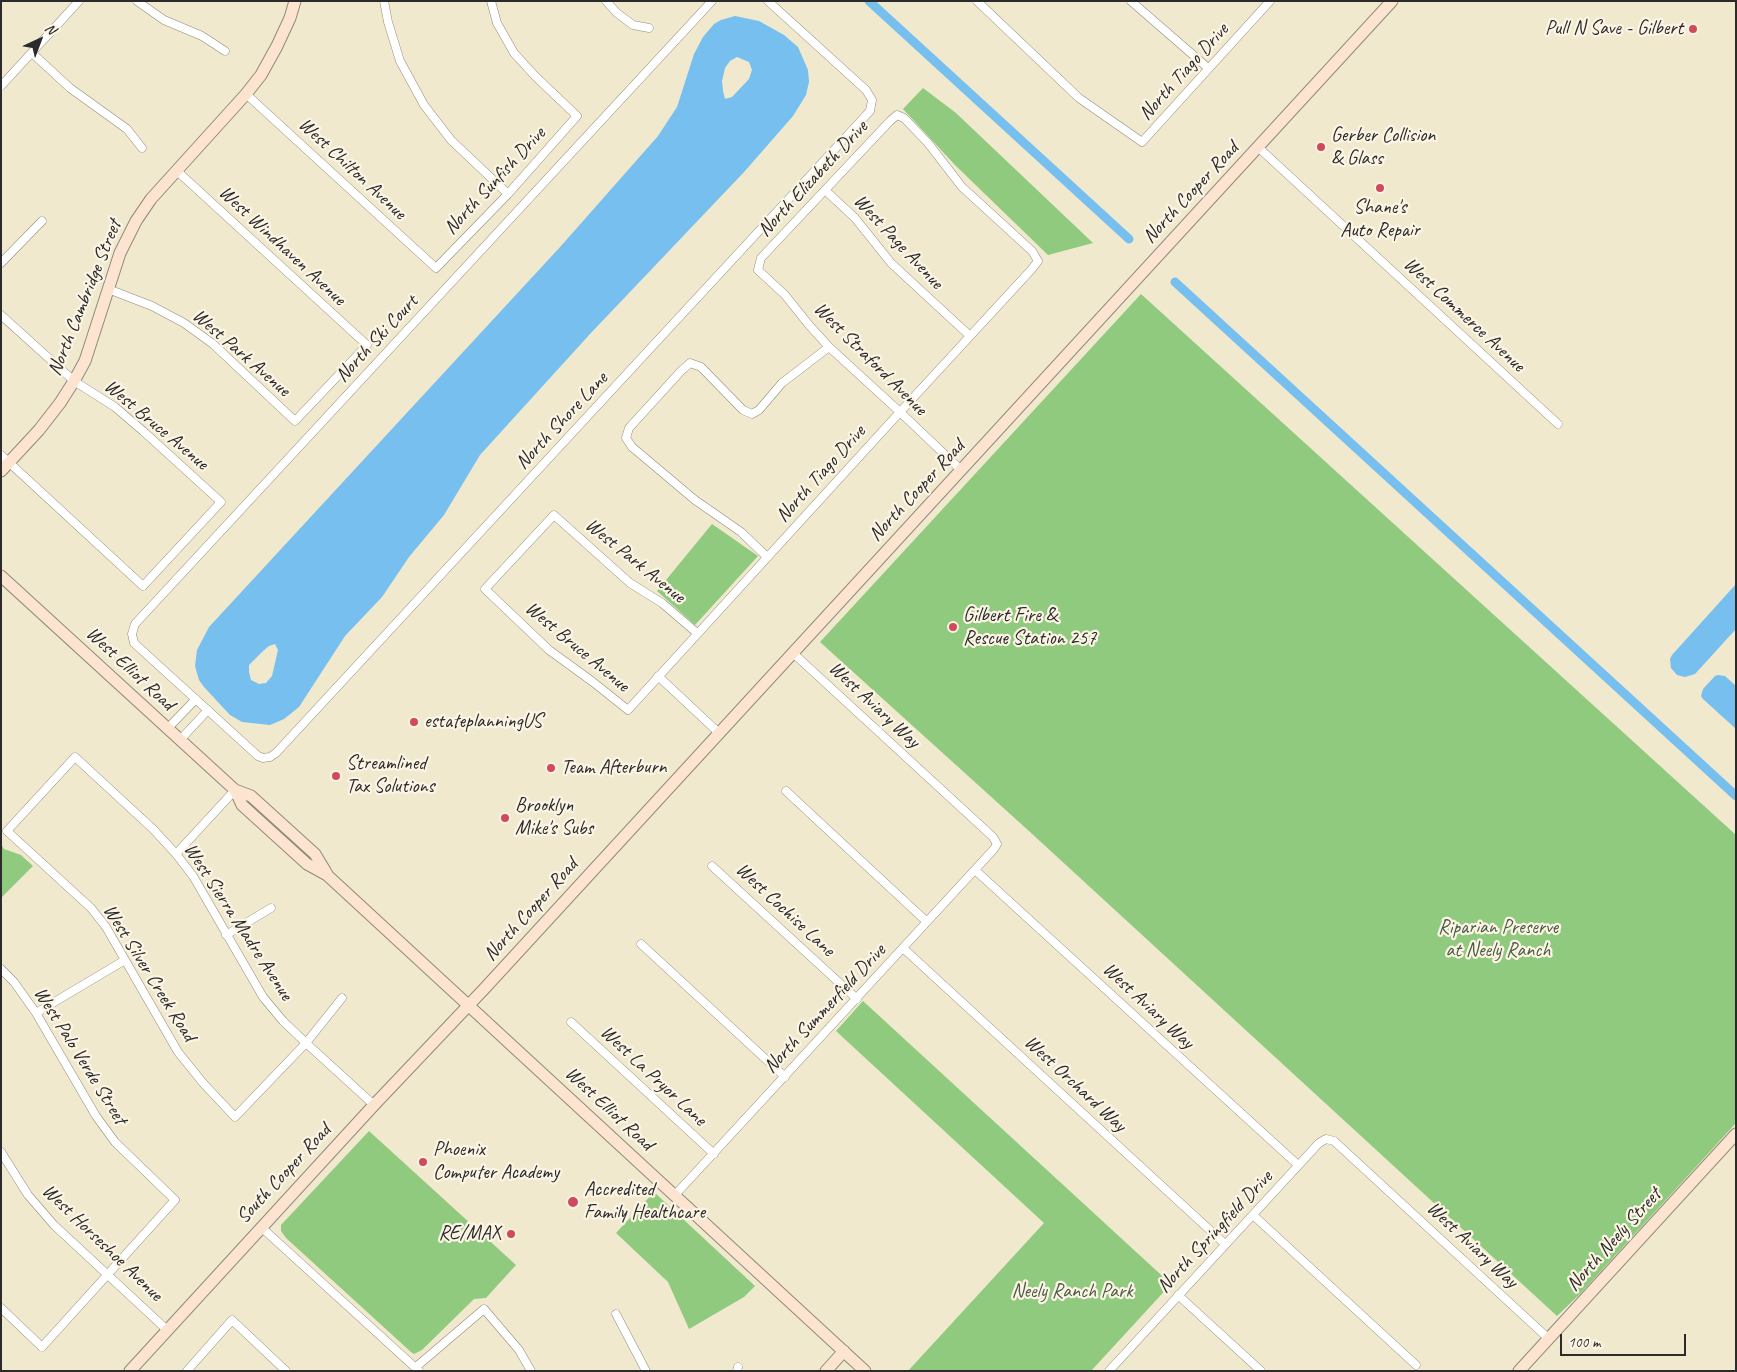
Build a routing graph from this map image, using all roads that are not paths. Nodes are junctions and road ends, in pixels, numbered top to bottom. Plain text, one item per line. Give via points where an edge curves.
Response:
1 (80, 1) edge
2 (137, 1) edge
3 (294, 1) edge
4 (384, 1) edge
5 (491, 1) edge
6 (606, 1) edge
7 (712, 1) edge
8 (768, 1) edge
9 (976, 1) edge
10 (1131, 1) edge
11 (1270, 1) edge
12 (1392, 1) edge
13 (649, 28) dead end
14 (225, 51) dead end
15 (32, 53) junction
16 (1208, 68) junction
17 (1, 86) edge
18 (246, 94) junction
19 (142, 148) dead end
20 (1258, 148) junction
21 (176, 170) junction
22 (826, 191) junction
23 (508, 194) junction
24 (42, 221) dead end
25 (2, 260) edge
26 (1038, 261) joint
27 (436, 268) joint
28 (758, 270) joint
29 (108, 289) junction
30 (1, 315) edge
31 (970, 336) junction
32 (829, 347) junction
33 (74, 381) junction
34 (900, 412) junction
35 (295, 421) joint
36 (1558, 424) dead end
37 (4, 463) edge
38 (961, 470) junction
39 (768, 556) junction
40 (1, 576) edge
41 (485, 589) joint
42 (697, 633) junction
43 (793, 652) junction
44 (658, 676) junction
45 (196, 699) junction
46 (208, 710) junction
47 (628, 710) joint
48 (168, 729) junction
49 (719, 733) junction
50 (180, 740) junction
51 (75, 757) joint
52 (235, 790) junction
53 (786, 791) dead end
54 (997, 844) joint
55 (176, 854) junction
56 (712, 866) dead end
57 (975, 870) junction
58 (271, 908) dead end
59 (927, 922) junction
60 (226, 936) junction
61 (641, 944) dead end
62 (904, 948) junction
63 (125, 960) junction
64 (1, 969) edge
65 (342, 998) dead end
66 (857, 999) junction
67 (469, 1006) junction
68 (36, 1013) junction
69 (571, 1022) dead end
70 (306, 1043) junction
71 (785, 1077) junction
72 (374, 1105) junction
73 (1736, 1134) edge
74 (1326, 1139) joint
75 (1, 1152) edge
76 (714, 1154) junction
77 (1298, 1165) junction
78 (675, 1196) junction
79 (1253, 1215) junction
80 (261, 1227) junction
81 (1225, 1244) junction
82 (108, 1274) junction
83 (1178, 1295) junction
84 (1, 1308) edge
85 (616, 1314) dead end
86 (166, 1329) junction
87 (1549, 1339) junction
88 (844, 1351) junction
89 (1416, 1365) dead end
90 (418, 1369) edge
91 (130, 1371) edge
92 (187, 1371) edge
93 (286, 1371) edge
94 (530, 1371) edge
95 (646, 1371) edge
96 (826, 1371) edge
97 (865, 1371) edge
98 (1109, 1371) edge
99 (1261, 1371) edge
100 (1519, 1371) edge

1 - 15 street
2 - 14 street via 164,20 202,36
3 - 18 main road, North Cambridge Street via 277,46
4 - 23 street via 400,61 424,105 452,140
5 - 23 street, North Sunfish Drive via 497,23 514,53 577,116
6 - 13 street via 633,25
7 - 45 street, North Ski Court via 135,624 134,643
8 - 46 street, North Shore Lane via 870,95 872,106 866,117 276,753 270,757 258,756
9 - 16 street, North Tiago Drive via 1079,98 1142,142
10 - 16 street
11 - 16 street, North Tiago Drive
12 - 20 main road, North Cooper Road
15 - 17 street
15 - 19 street via 70,88 128,129
18 - 21 main road, North Cambridge Street
18 - 27 street, West Chilton Avenue
20 - 36 street, West Commerce Avenue
20 - 38 main road, North Cooper Road
21 - 29 main road, North Cambridge Street via 136,221 120,253
21 - 35 street, West Windhaven Avenue via 367,345
22 - 26 street, North Elizabeth Drive via 897,115 928,143 962,187 1032,251
22 - 28 street, North Elizabeth Drive via 761,258
22 - 31 street, West Page Avenue via 855,218 898,270
23 - 27 street, North Sunfish Drive
24 - 25 street
26 - 31 street, North Tiago Drive
28 - 32 street, West Straford Avenue via 786,295
29 - 33 main road, North Cambridge Street
29 - 35 street, West Park Avenue via 184,323 213,344
30 - 33 street, West Bruce Avenue
31 - 34 street, North Tiago Drive
32 - 34 street, West Straford Avenue
32 - 39 street via 782,383 752,414 743,410 702,367 690,363 629,428 626,438 632,447 695,500 741,532
33 - 37 main road, North Cambridge Street via 39,430
33 - 37 street, West Bruce Avenue via 115,407 221,502 143,586
34 - 38 street, West Straford Avenue
34 - 39 street, North Tiago Drive
38 - 43 main road, North Cooper Road
39 - 42 street, North Tiago Drive
40 - 48 main road, West Elliot Road
41 - 42 street, West Park Avenue via 554,515 630,583 662,603
41 - 47 street, West Bruce Avenue via 549,650
42 - 44 street, North Tiago Drive
43 - 49 main road, North Cooper Road
43 - 54 street, West Aviary Way
44 - 47 street, North Tiago Drive
44 - 49 street, West Bruce Avenue
45 - 46 street, North Shore Lane
45 - 48 street
46 - 50 street
48 - 50 main road, West Elliot Road
49 - 67 main road, North Cooper Road
50 - 52 main road, West Elliot Road
51 - 55 street, West Sierra Madre Avenue
51 - 63 street, West Silver Creek Road via 7,832 91,908 106,926
52 - 55 street
52 - 67 main road, West Elliot Road via 251,796 315,854 328,875
53 - 59 street
54 - 57 street, North Summerfield Drive
55 - 60 street, West Sierra Madre Avenue via 193,876
56 - 66 street, West Cochise Lane
57 - 59 street, North Summerfield Drive
57 - 77 street, West Aviary Way
58 - 60 street
59 - 62 street, North Summerfield Drive
60 - 70 street, West Sierra Madre Avenue via 263,997
61 - 71 street
62 - 66 street, North Summerfield Drive
62 - 81 street, West Orchard Way
63 - 68 street
63 - 70 street, West Silver Creek Road via 178,1052 235,1117
64 - 68 street, West Palo Verde Street
65 - 70 street
66 - 71 street, North Summerfield Drive
67 - 72 main road, South Cooper Road
67 - 78 main road, West Elliot Road
68 - 82 street, West Palo Verde Street via 96,1116 115,1142 175,1200
69 - 76 street, West La Pryor Lane
70 - 72 street, West Sierra Madre Avenue
71 - 76 street, North Summerfield Drive
72 - 80 main road, South Cooper Road
73 - 87 main road, North Neely Street
74 - 77 street, North Springfield Drive
74 - 87 street, West Aviary Way via 1334,1141
75 - 82 street, West Horseshoe Avenue via 28,1195 54,1225
76 - 78 street, North Summerfield Drive
77 - 79 street, North Springfield Drive
78 - 88 main road, West Elliot Road
79 - 81 street, North Springfield Drive
79 - 89 street
80 - 86 main road, South Cooper Road
80 - 90 street
81 - 83 street, North Springfield Drive
82 - 84 street via 42,1347
82 - 86 street, West Horseshoe Avenue
83 - 98 street, North Springfield Drive
83 - 99 street
85 - 95 street
86 - 91 main road, South Cooper Road
87 - 100 main road, North Neely Street
88 - 96 main road
88 - 97 main road, West Elliot Road
90 - 94 street via 484,1309 519,1350
92 - 93 street via 232,1320

